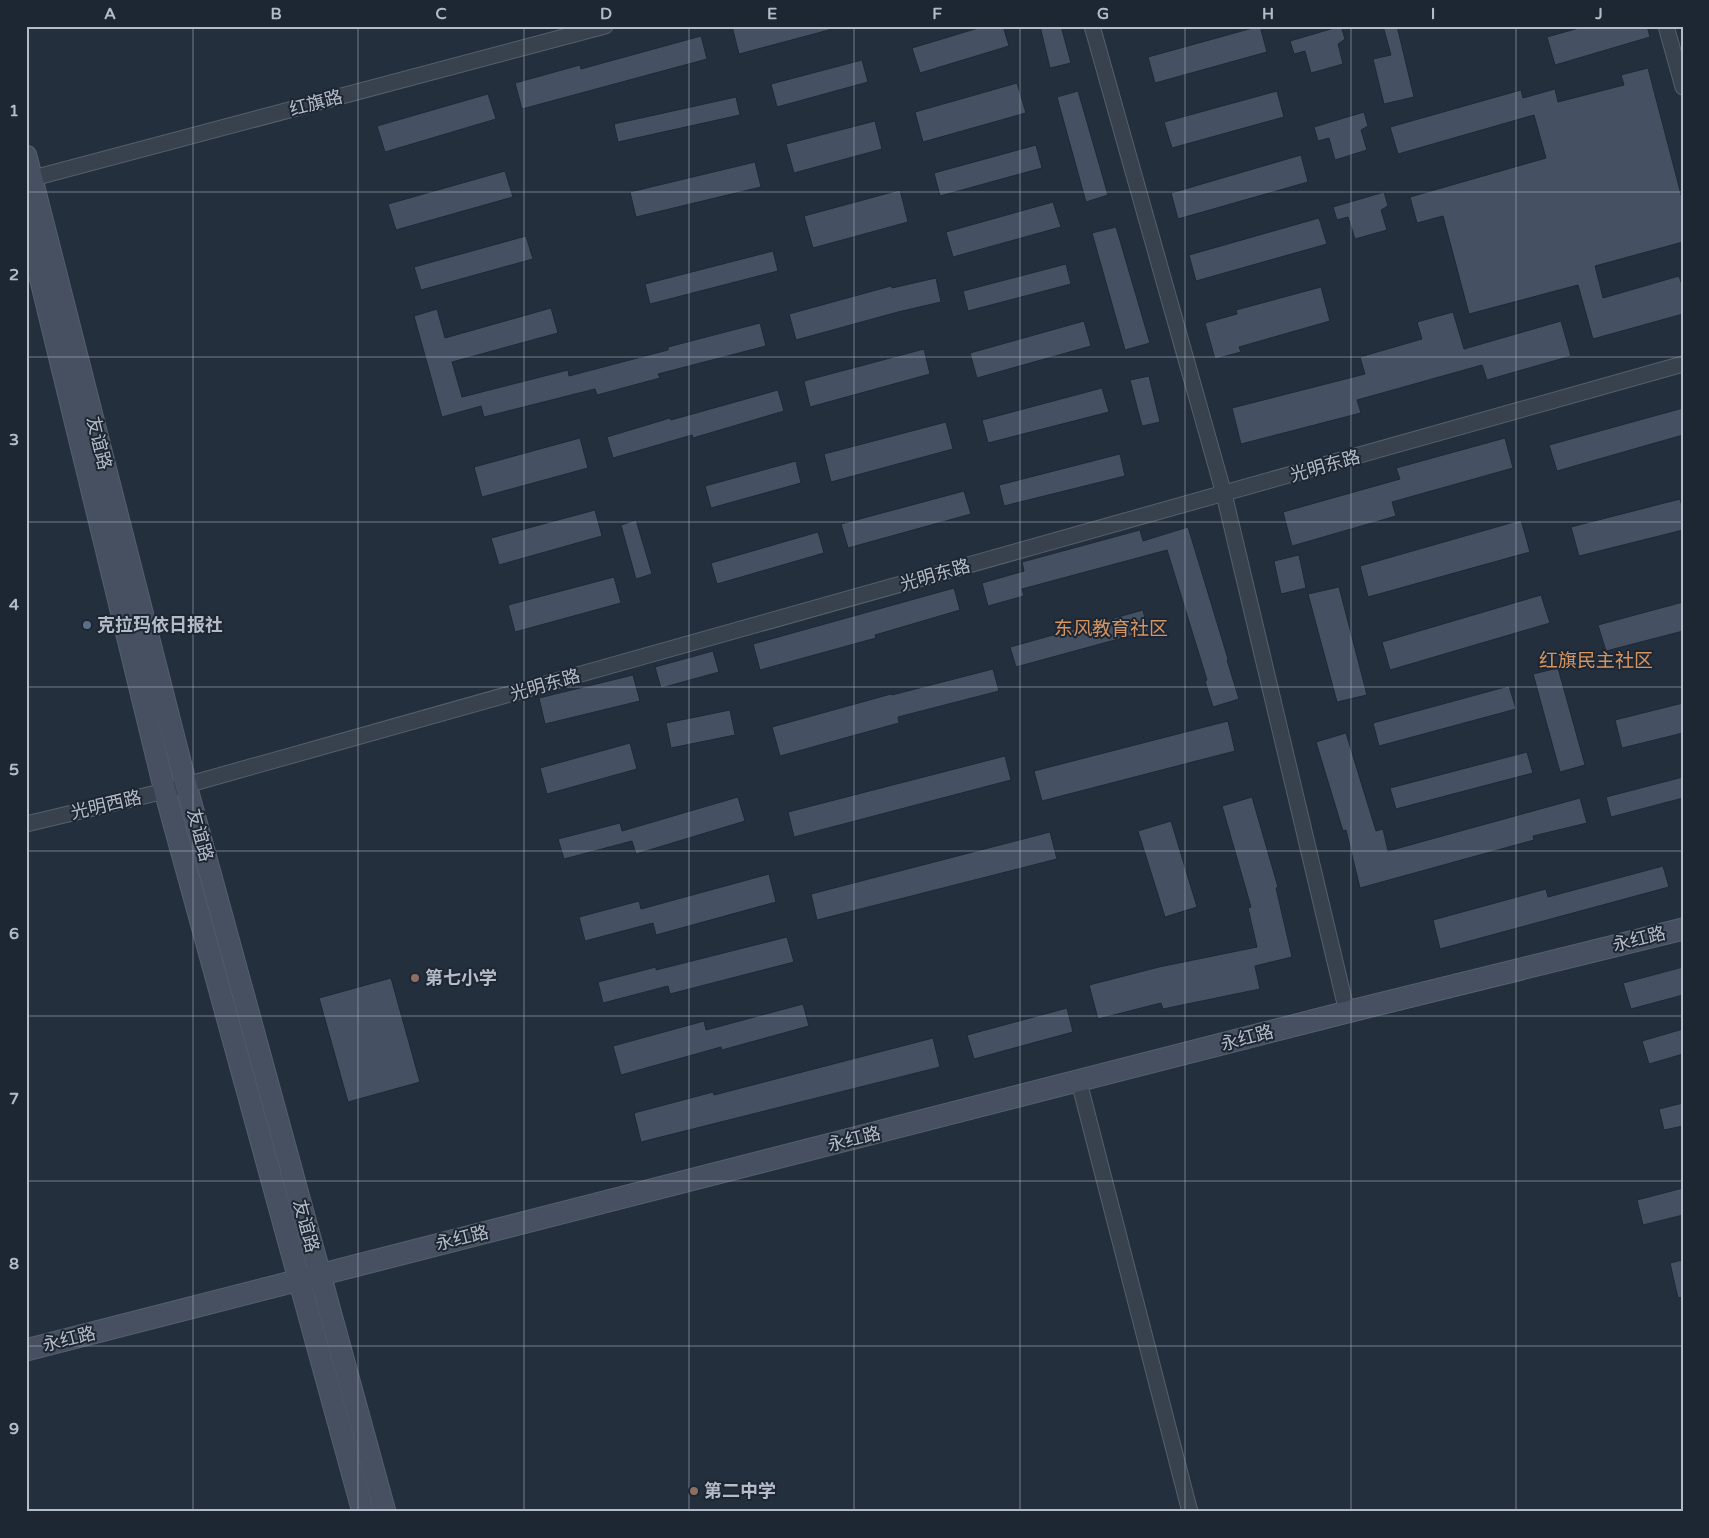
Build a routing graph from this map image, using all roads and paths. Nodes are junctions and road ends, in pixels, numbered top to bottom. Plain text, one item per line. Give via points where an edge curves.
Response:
1 (606, 26) edge
2 (1092, 26) edge
3 (1666, 26) edge
4 (551, 33) edge
5 (1683, 87) edge
6 (26, 156) edge
7 (29, 179) edge
8 (26, 220) edge
9 (1683, 364) edge
10 (1224, 494) junction
11 (186, 785) junction
12 (165, 791) junction
13 (26, 824) edge
14 (1683, 928) edge
15 (1347, 1012) junction
16 (1079, 1082) junction
17 (320, 1275) junction
18 (298, 1280) junction
19 (26, 1350) edge
20 (362, 1512) edge
21 (385, 1512) edge
22 (1190, 1512) edge

1 - 4 street, 红旗路
2 - 10 street
3 - 5 street
4 - 7 street, 红旗路
6 - 7 main road, 友谊路
7 - 11 main road, 友谊路
8 - 12 main road, 友谊路
9 - 10 street, 光明东路
10 - 11 street, 光明东路
10 - 15 street
11 - 12 street, 光明西路
11 - 17 main road, 友谊路
12 - 13 street, 光明西路
12 - 18 main road, 友谊路
14 - 15 main road, 永红路
15 - 16 main road, 永红路
16 - 17 main road, 永红路
16 - 22 street
17 - 18 main road, 永红路
17 - 21 main road, 友谊路
18 - 19 main road, 永红路
18 - 20 main road, 友谊路

